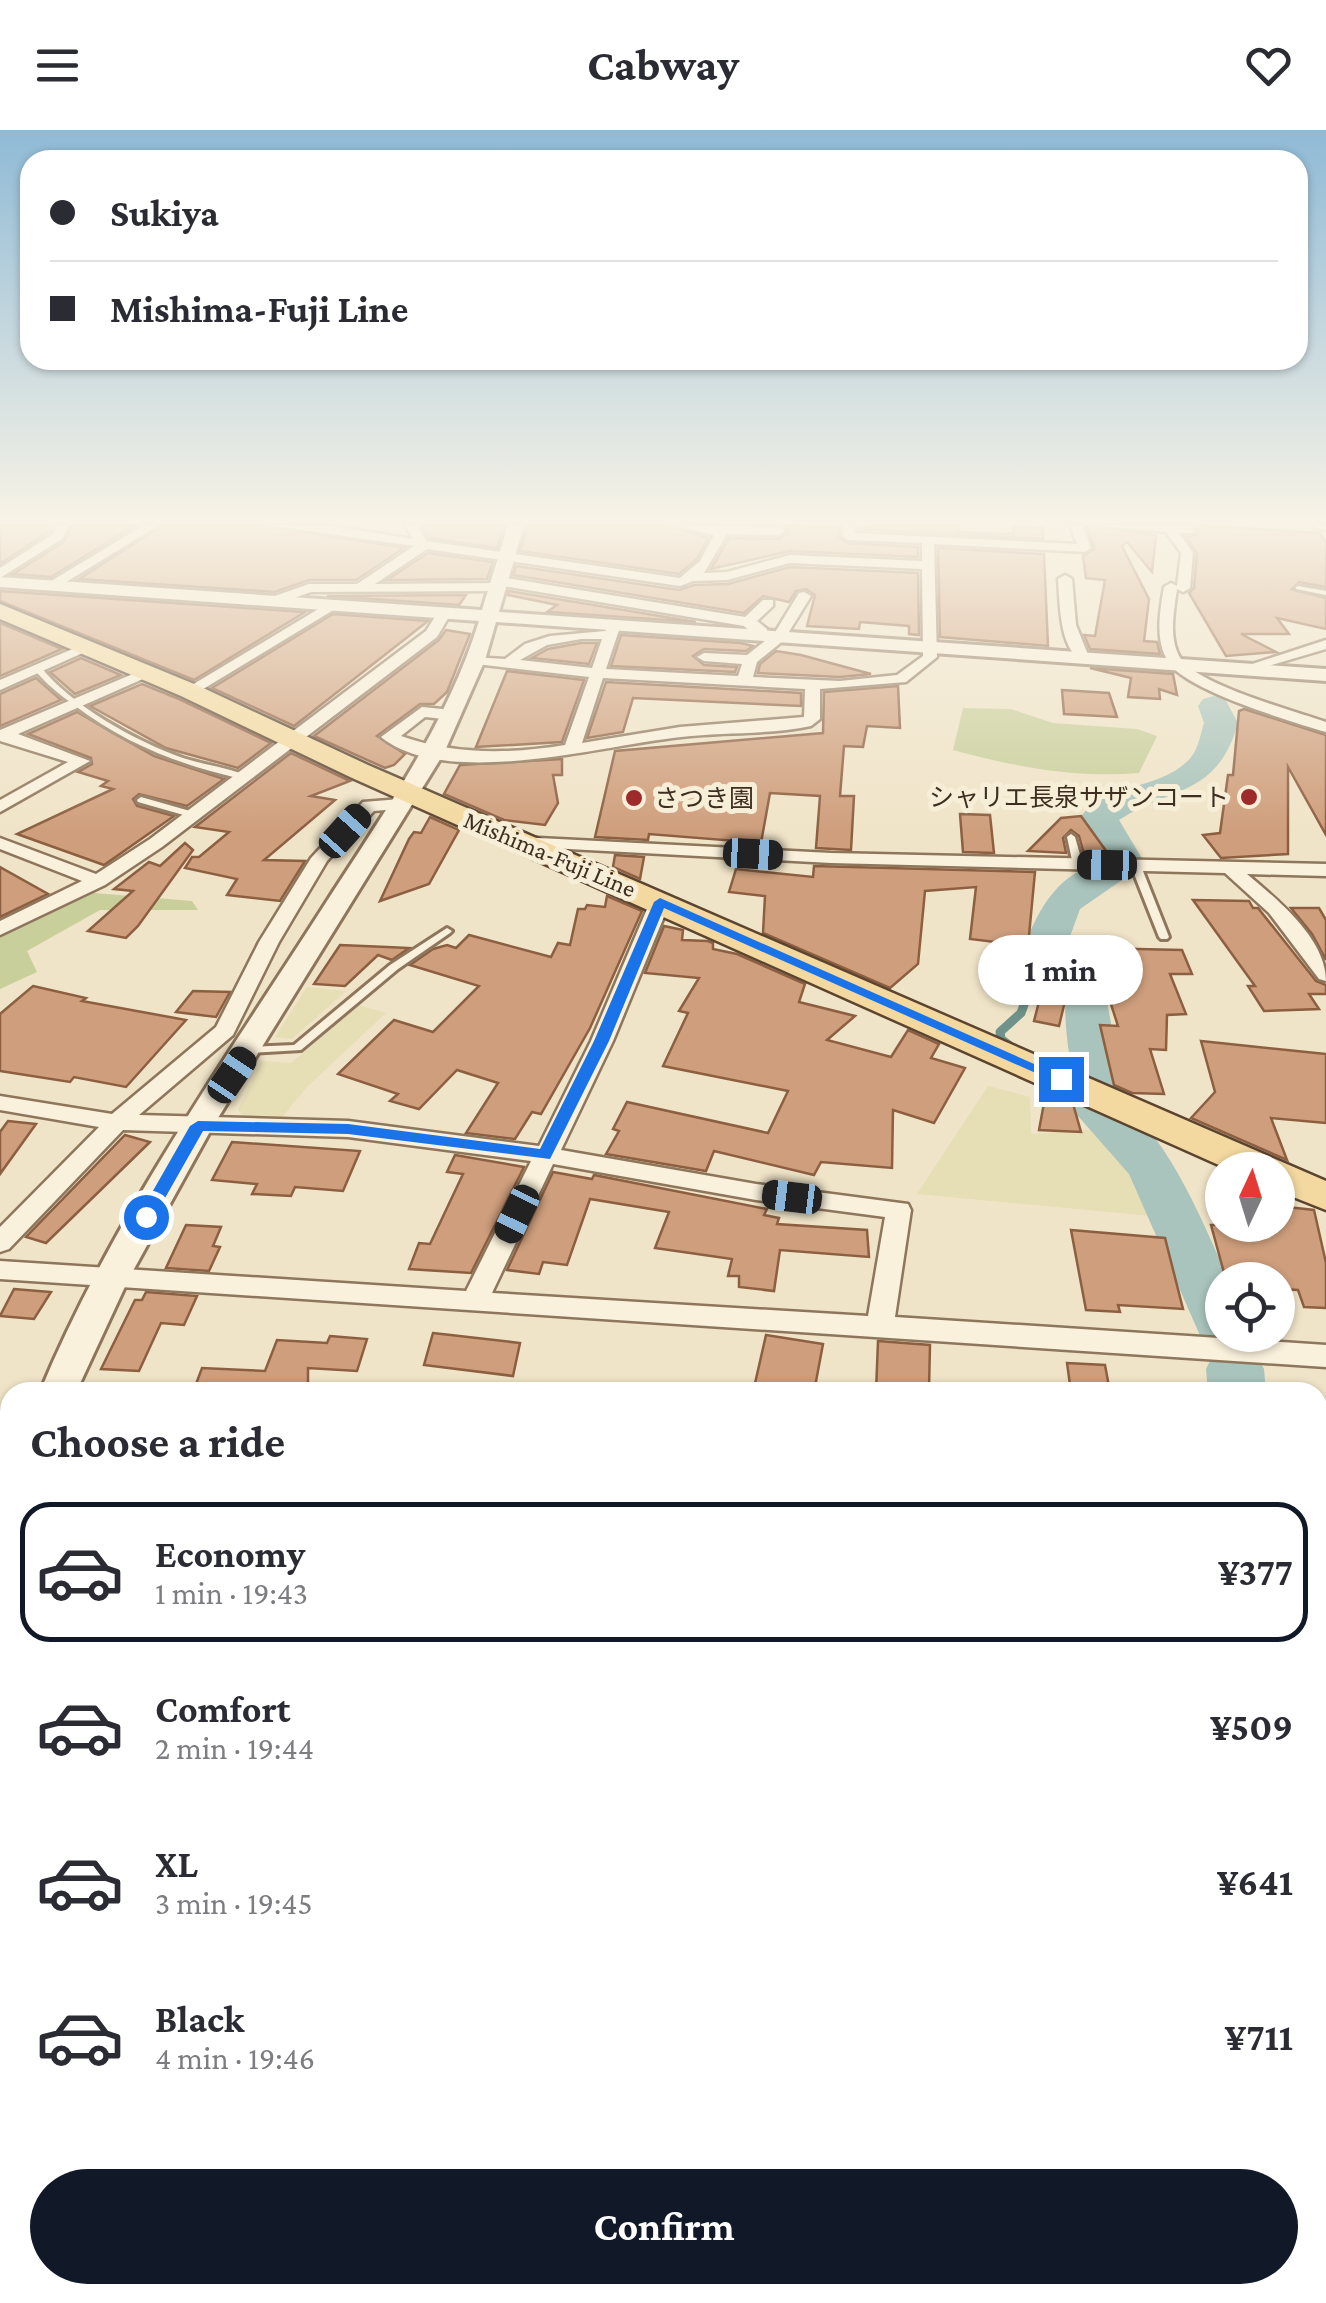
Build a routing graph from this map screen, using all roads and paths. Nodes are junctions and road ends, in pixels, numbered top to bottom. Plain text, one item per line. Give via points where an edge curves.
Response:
1 (46, 626) edge
2 (296, 626) edge
3 (437, 626) edge
4 (486, 626) edge
5 (568, 626) edge
6 (737, 626) edge
7 (763, 626) edge
8 (769, 626) edge
9 (929, 626) edge
10 (1070, 626) edge
11 (1166, 626) edge
12 (611, 631) junction
13 (762, 632) junction
14 (1326, 644) edge
15 (90, 647) junction
16 (930, 647) junction
17 (1082, 657) junction
18 (704, 658) dead end
19 (476, 660) junction
20 (750, 660) junction
21 (506, 664) junction
22 (1176, 664) junction
23 (37, 668) junction
24 (1244, 669) junction
25 (147, 672) junction
26 (595, 674) junction
27 (1326, 674) edge
28 (744, 682) junction
29 (0, 685) edge
30 (813, 686) junction
31 (190, 691) junction
32 (75, 702) junction
33 (453, 715) junction
34 (1326, 727) edge
35 (2, 736) edge
36 (296, 740) junction
37 (572, 749) junction
38 (433, 753) junction
39 (246, 777) junction
40 (404, 798) junction
41 (141, 800) dead end
42 (0, 807) edge
43 (194, 814) junction
44 (1070, 837) dead end
45 (518, 842) junction
46 (0, 843) edge
47 (1078, 865) junction
48 (1136, 866) junction
49 (1230, 868) junction
50 (1326, 870) edge
51 (98, 881) junction
52 (660, 902) junction
53 (0, 928) edge
54 (448, 931) dead end
55 (1164, 937) dead end
56 (1326, 974) edge
57 (248, 1050) junction
58 (0, 1103) edge
59 (117, 1122) junction
60 (198, 1126) junction
61 (1223, 1152) edge
62 (545, 1155) junction
63 (1295, 1184) edge
64 (1326, 1198) edge
65 (0, 1243) edge
66 (0, 1270) edge
67 (112, 1278) junction
68 (474, 1302) junction
69 (880, 1324) junction
70 (1326, 1356) edge
71 (63, 1382) edge

1 - 15 main road, Mishima-Fuji Line
2 - 31 street
3 - 36 street
4 - 19 street
5 - 12 street
6 - 13 street
7 - 13 street
8 - 13 street
9 - 16 street
10 - 17 street
11 - 22 street
12 - 13 street
12 - 21 street via 563,634 524,648
12 - 26 street
13 - 16 street
13 - 20 street
14 - 24 street
15 - 23 street
15 - 25 main road, Mishima-Fuji Line
16 - 17 street
16 - 30 street via 925,663 902,679
17 - 22 street
18 - 20 street
19 - 21 street
19 - 33 street
20 - 28 street
21 - 26 street
22 - 24 street
22 - 34 street via 1196,678
23 - 29 street
23 - 32 lane
24 - 27 street
25 - 31 main road, Mishima-Fuji Line
25 - 32 street
26 - 28 street
26 - 37 street
28 - 30 street
30 - 37 street via 812,719 805,723
31 - 36 main road, Mishima-Fuji Line
32 - 35 street
32 - 39 lane via 137,745
33 - 38 street
33 - 38 street via 422,712 388,735
35 - 42 street via 82,762
36 - 39 street
36 - 40 main road, Mishima-Fuji Line
37 - 38 street via 515,758
38 - 40 street
39 - 43 street
40 - 45 main road, Mishima-Fuji Line
40 - 57 street
40 - 59 street via 370,806 320,858 225,1030
41 - 43 lane
43 - 51 street
44 - 47 lane
45 - 47 street
45 - 52 main road, Mishima-Fuji Line
46 - 51 street
47 - 48 street
48 - 49 street
48 - 55 lane
49 - 50 street
49 - 56 street via 1276,909
51 - 53 street
52 - 61 main road, Mishima-Fuji Line
52 - 62 street
54 - 57 lane via 297,1048
57 - 60 street
58 - 59 street
59 - 60 street
59 - 65 street
60 - 62 street via 348,1129
60 - 67 street
62 - 68 street
62 - 69 street via 900,1210
63 - 64 main road
66 - 67 street
67 - 68 street
67 - 71 street
68 - 69 street
69 - 70 street

